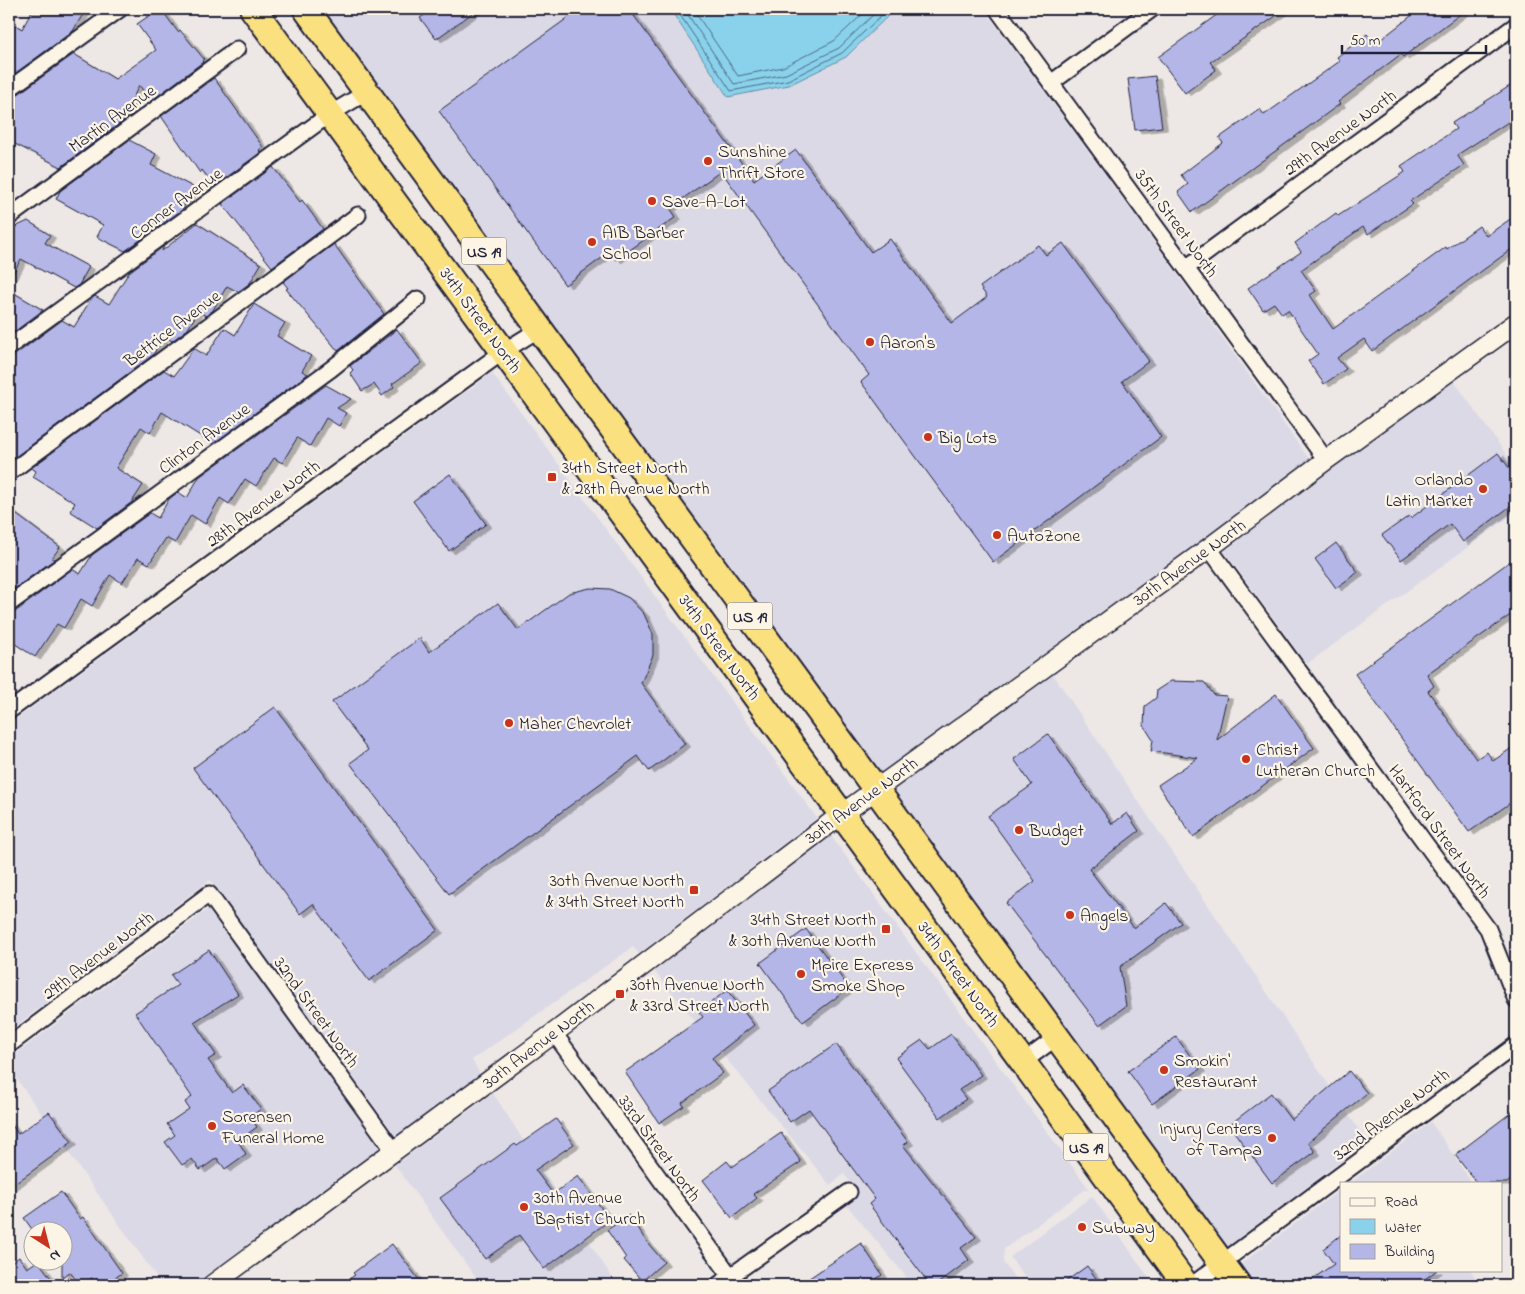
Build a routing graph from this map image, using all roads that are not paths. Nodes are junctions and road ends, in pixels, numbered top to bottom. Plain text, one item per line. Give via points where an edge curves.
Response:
1 (120, 9) edge
2 (253, 9) edge
3 (306, 9) edge
4 (997, 9) edge
5 (1152, 9) edge
6 (1516, 25) edge
7 (237, 48) dead end
8 (1051, 83) junction
9 (9, 89) edge
10 (367, 92) junction
11 (330, 114) junction
12 (358, 215) dead end
13 (9, 217) edge
14 (1186, 268) junction
15 (418, 299) dead end
16 (1516, 323) edge
17 (540, 328) junction
18 (9, 347) edge
19 (504, 351) junction
20 (1326, 460) junction
21 (9, 473) edge
22 (1209, 548) junction
23 (9, 604) edge
24 (9, 710) edge
25 (877, 789) junction
26 (842, 814) junction
27 (209, 894) joint
28 (1516, 1000) edge
29 (554, 1034) junction
30 (1057, 1037) junction
31 (1516, 1044) edge
32 (9, 1045) edge
33 (1023, 1062) junction
34 (394, 1151) junction
35 (849, 1192) dead end
36 (1222, 1264) junction
37 (728, 1282) edge
38 (212, 1285) edge
39 (1186, 1285) edge
40 (1192, 1285) edge
41 (1238, 1285) edge

1 - 9 street
2 - 11 highway, 34th Street North / US 19
3 - 10 highway, US 19
4 - 8 street, 35th Street North
5 - 8 street
6 - 14 street, 29th Avenue North
7 - 13 street, Martin Avenue
8 - 14 street, 35th Street North
10 - 11 street, Conner Avenue
10 - 17 highway, US 19
11 - 18 street, Conner Avenue
11 - 19 highway, 34th Street North / US 19
12 - 21 street, Bettrice Avenue
14 - 20 street, 35th Street North
15 - 23 street, Clinton Avenue via 331,369
16 - 20 street, 30th Avenue North
17 - 19 street, 28th Avenue North
17 - 25 highway, US 19
19 - 24 street, 28th Avenue North
19 - 26 highway, 34th Street North / US 19
20 - 22 street, 30th Avenue North
22 - 25 street, 30th Avenue North
22 - 28 street, Hartford Street North via 1488,929
25 - 26 street, 30th Avenue North
25 - 30 highway, US 19
26 - 29 street, 30th Avenue North
26 - 33 highway, 34th Street North / US 19
27 - 32 street, 29th Avenue North
27 - 34 street, 32nd Street North
29 - 34 street, 30th Avenue North
29 - 37 street, 33rd Street North
30 - 33 street
30 - 36 highway, US 19
31 - 36 street, 32nd Avenue North
33 - 39 highway, 34th Street North / US 19
34 - 38 street, 30th Avenue North
35 - 37 street
36 - 40 street, 32nd Avenue North
36 - 41 highway, US 19

